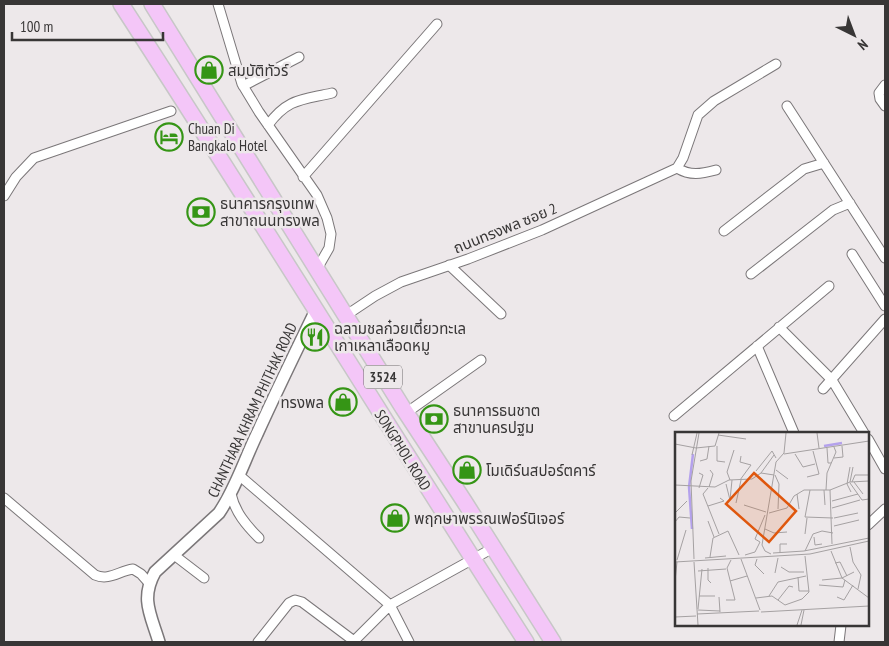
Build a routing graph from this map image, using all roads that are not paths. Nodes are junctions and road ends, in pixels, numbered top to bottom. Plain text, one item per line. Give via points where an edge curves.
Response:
1 (121, 4) edge
2 (152, 4) edge
3 (218, 4) edge
4 (437, 24) dead end
5 (299, 57) dead end
6 (776, 64) dead end
7 (885, 85) edge
8 (244, 86) junction
9 (332, 94) dead end
10 (787, 106) dead end
11 (885, 106) edge
12 (216, 109) junction
13 (171, 110) dead end
14 (197, 123) junction
15 (268, 125) junction
16 (824, 163) junction
17 (677, 168) junction
18 (716, 170) dead end
19 (303, 177) junction
20 (4, 196) edge
21 (850, 203) junction
22 (724, 232) dead end
23 (852, 254) dead end
24 (885, 258) edge
25 (449, 265) junction
26 (317, 269) junction
27 (751, 274) dead end
28 (829, 286) dead end
29 (885, 306) edge
30 (316, 310) junction
31 (501, 314) dead end
32 (346, 316) junction
33 (885, 319) edge
34 (779, 327) junction
35 (757, 346) junction
36 (481, 360) dead end
37 (832, 380) junction
38 (823, 389) dead end
39 (406, 413) junction
40 (674, 416) dead end
41 (793, 432) edge
42 (863, 432) edge
43 (869, 441) edge
44 (885, 469) edge
45 (240, 476) junction
46 (231, 494) junction
47 (4, 498) edge
48 (885, 509) edge
49 (869, 524) edge
50 (259, 538) dead end
51 (493, 548) junction
52 (174, 554) junction
53 (473, 560) junction
54 (204, 578) dead end
55 (149, 583) junction
56 (390, 605) junction
57 (842, 626) edge
58 (159, 642) edge
59 (258, 642) edge
60 (354, 642) edge
61 (409, 642) edge
62 (526, 642) edge
63 (553, 642) edge
64 (839, 642) edge

1 - 14 highway, SONGPHOL ROAD / 3524
2 - 12 highway, SONGPHOL ROAD / 3524
3 - 8 street
4 - 19 street
5 - 8 street
6 - 17 street via 714,101 698,115
7 - 11 street via 879,93
8 - 15 street
9 - 15 street via 287,105
10 - 16 street
12 - 14 highway
12 - 26 highway, SONGPHOL ROAD / 3524
13 - 20 street via 34,158
14 - 30 highway, SONGPHOL ROAD / 3524
15 - 19 street
16 - 21 street
16 - 22 street via 804,169
17 - 18 street via 693,174
17 - 25 street, ถนนทรงพล ซอย 2 via 542,230
19 - 26 street via 317,195 331,234
21 - 24 street
21 - 27 street via 834,210
23 - 29 street
25 - 31 street
25 - 32 street, ถนนทรงพล ซอย 2 via 401,282
26 - 32 highway, SONGPHOL ROAD / 3524
28 - 34 street
30 - 45 street, CHANTHARA KHRAM PHITHAK ROAD via 256,434
30 - 53 highway, SONGPHOL ROAD / 3524
32 - 39 highway, SONGPHOL ROAD / 3524
33 - 37 street
34 - 35 street
34 - 37 street
35 - 40 street
35 - 41 street
36 - 39 street
37 - 38 street
37 - 42 street
39 - 51 highway, SONGPHOL ROAD / 3524
43 - 44 street
45 - 46 street, CHANTHARA KHRAM PHITHAK ROAD
45 - 56 street
46 - 50 street via 245,524
46 - 52 street, CHANTHARA KHRAM PHITHAK ROAD via 219,513
47 - 55 street via 95,575 108,578 133,569
48 - 49 street
51 - 53 street
51 - 63 highway, SONGPHOL ROAD / 3524
52 - 54 street
52 - 55 street, CHANTHARA KHRAM PHITHAK ROAD via 155,572
53 - 56 street
53 - 62 highway, SONGPHOL ROAD / 3524
55 - 58 street via 146,597
56 - 60 street
56 - 61 street
57 - 64 street
59 - 60 street via 289,603 295,600

